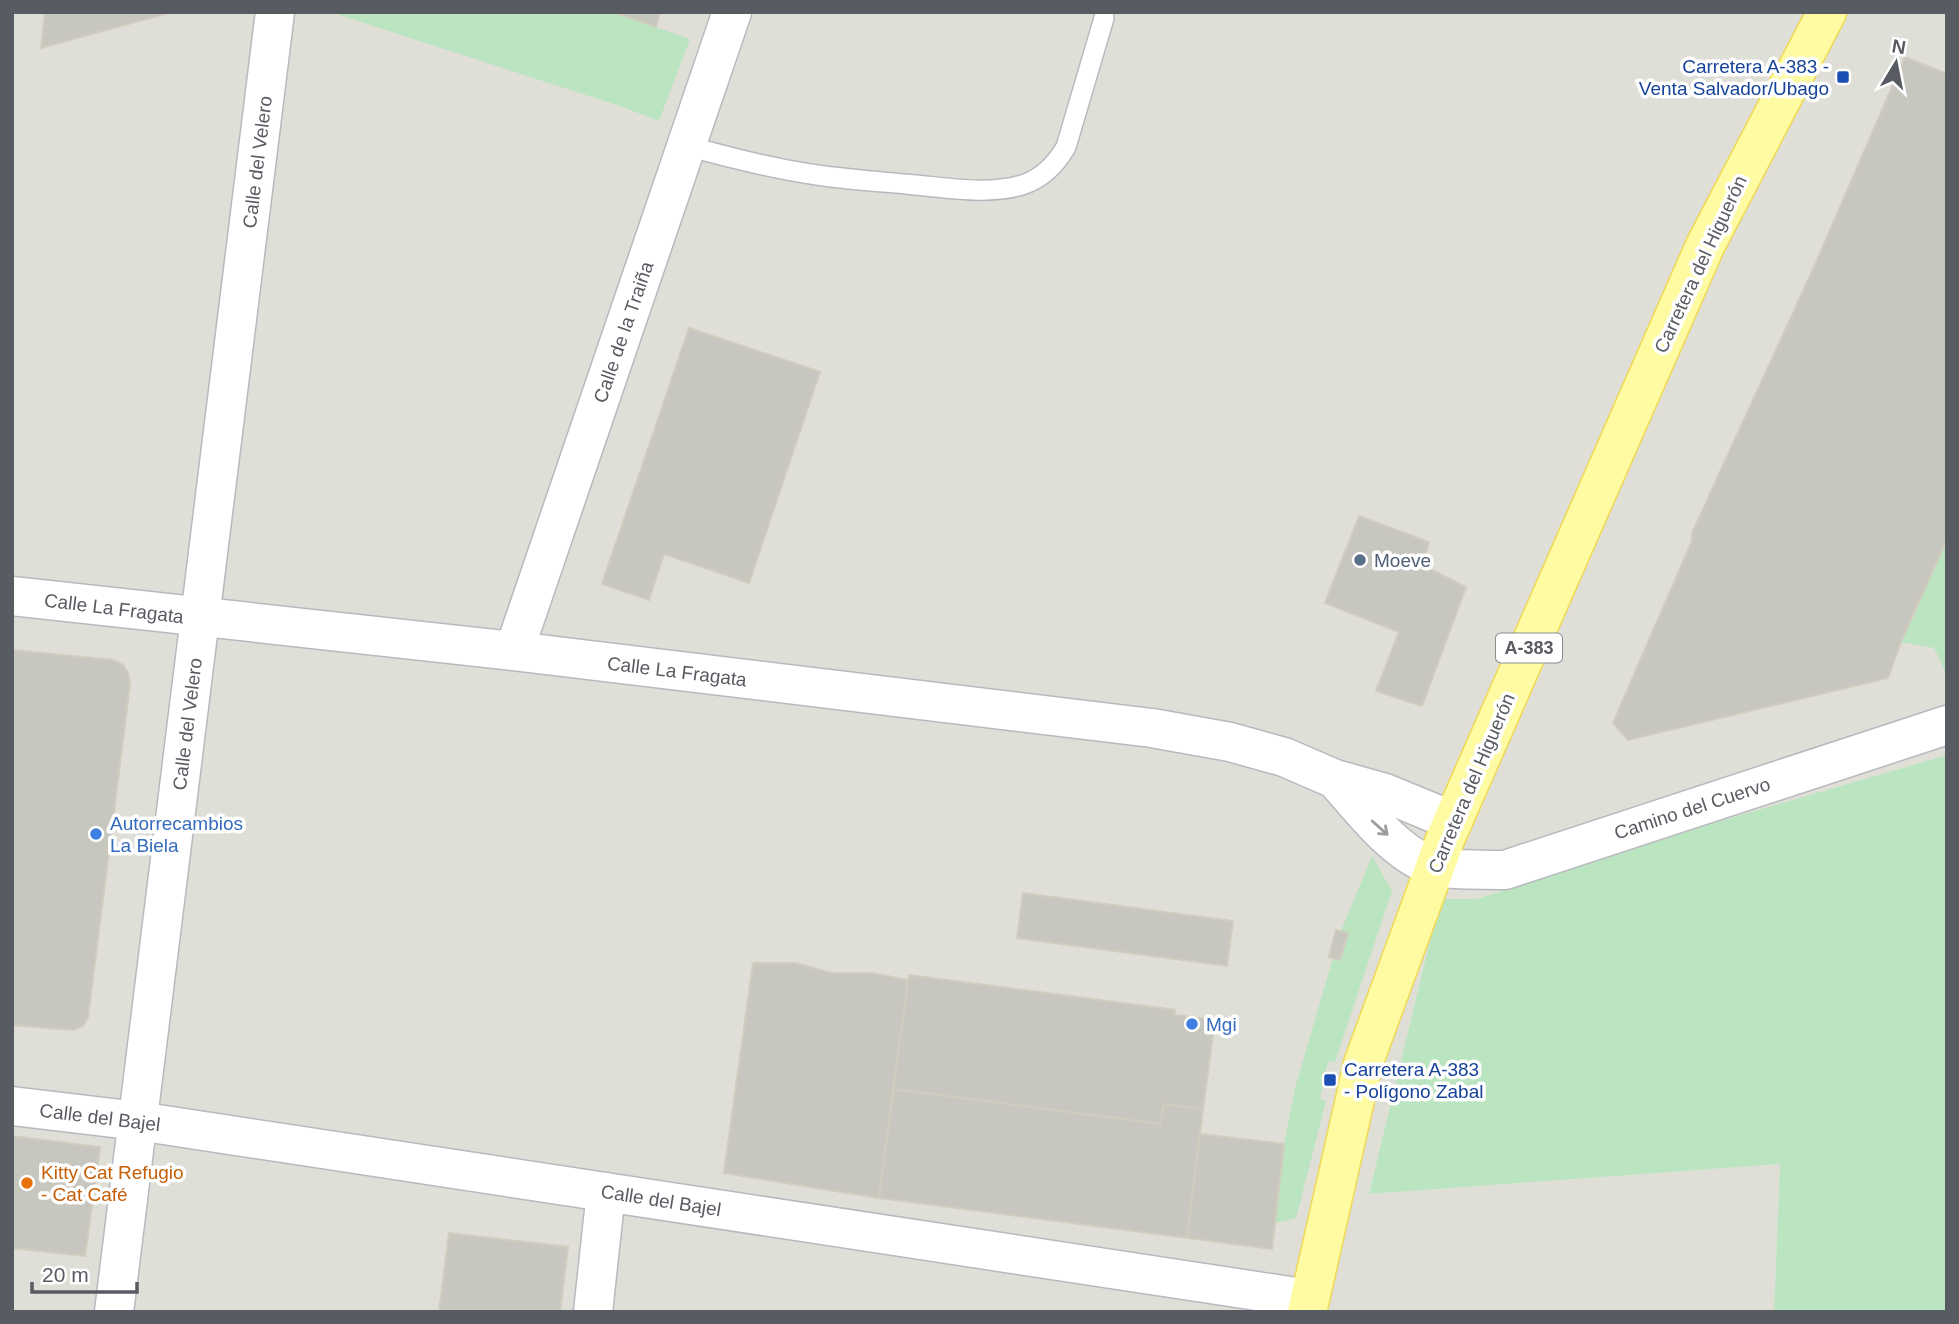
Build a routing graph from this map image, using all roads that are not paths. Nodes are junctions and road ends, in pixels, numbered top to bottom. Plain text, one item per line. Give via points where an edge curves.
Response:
1 (275, 12) edge
2 (732, 12) edge
3 (1827, 12) edge
4 (1104, 18) dead end
5 (687, 146) junction
6 (12, 596) edge
7 (200, 619) junction
8 (514, 651) junction
9 (1947, 725) edge
10 (1335, 779) junction
11 (1453, 821) junction
12 (1435, 867) junction
13 (12, 1106) edge
14 (138, 1121) junction
15 (606, 1192) junction
16 (1308, 1306) edge
17 (114, 1312) edge
18 (593, 1312) edge

1 - 7 street, Calle del Velero
2 - 5 street, Calle de la Traiña
3 - 11 main road, Carretera del Higuerón / A-383 via 1705,246
4 - 5 lane via 1066,147 1038,178 1021,185 958,189 822,176
5 - 8 street, Calle de la Traiña
6 - 7 street, Calle La Fragata
7 - 8 street, Calle La Fragata
7 - 14 street, Calle del Velero
8 - 10 street, Calle La Fragata via 1152,728 1284,757
9 - 12 street, Camino del Cuervo via 1504,870
10 - 11 street, Calle La Fragata via 1385,793
10 -> 12 street, Calle La Fragata via 1391,838 1416,859
11 - 12 main road, Carretera del Higuerón / A-383
12 - 16 main road, Carretera del Higuerón / A-383 via 1363,1063
13 - 14 street, Calle del Bajel
14 - 15 street, Calle del Bajel
14 - 17 street, Calle del Velero
15 - 16 street, Calle del Bajel
15 - 18 street

